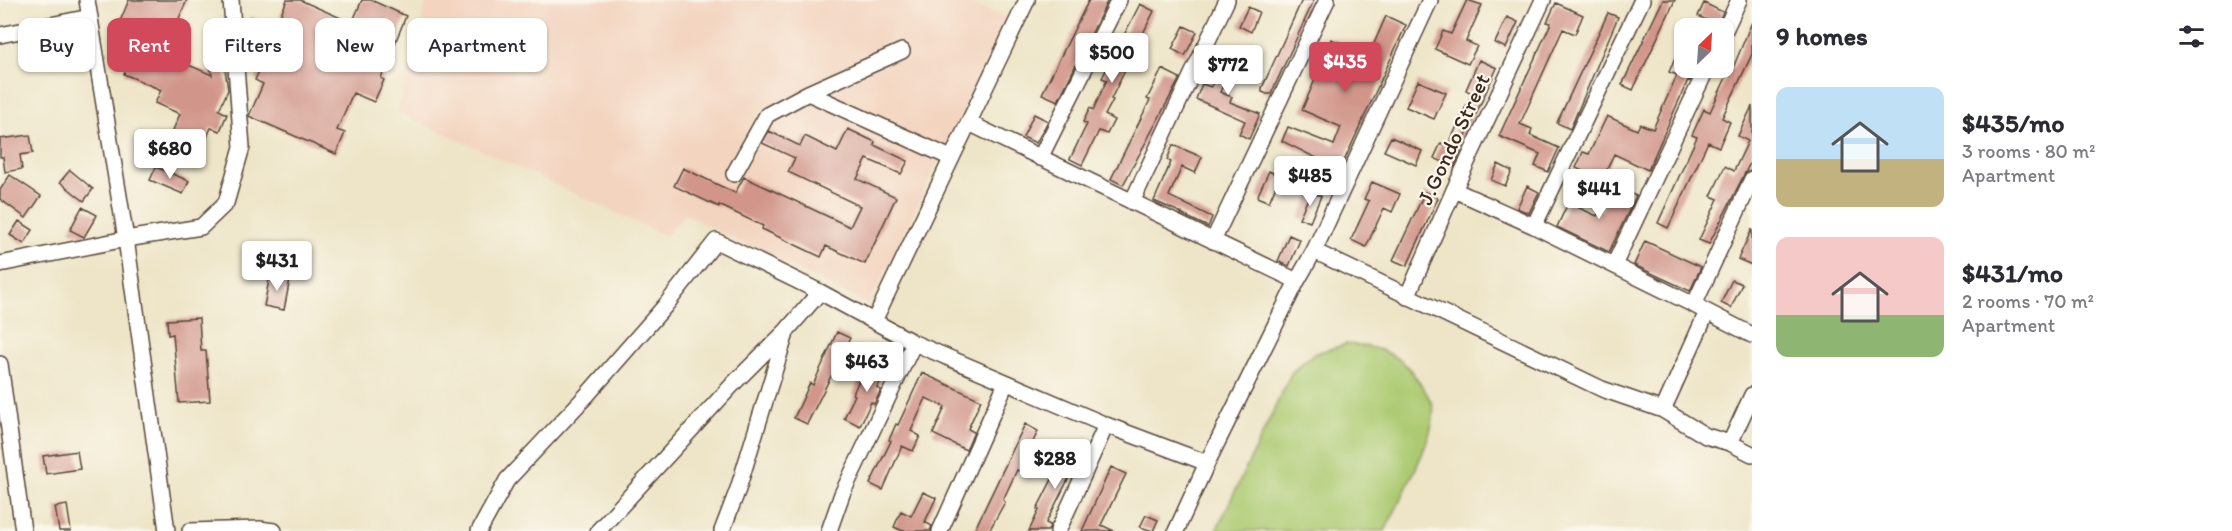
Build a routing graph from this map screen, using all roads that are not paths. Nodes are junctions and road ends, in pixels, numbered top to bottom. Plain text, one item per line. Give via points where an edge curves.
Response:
1 (87, 0) edge
2 (231, 0) edge
3 (1027, 0) edge
4 (1119, 0) edge
5 (1227, 0) edge
6 (1327, 0) edge
7 (1430, 0) edge
8 (1543, 0) edge
9 (1642, 0) edge
10 (1739, 0) edge
11 (1746, 0) edge
12 (1752, 3) edge
13 (90, 17) junction
14 (1731, 18) edge
15 (0, 35) edge
16 (902, 51) dead end
17 (1702, 78) edge
18 (808, 93) junction
19 (969, 123) junction
20 (951, 158) junction
21 (1040, 158) junction
22 (734, 174) dead end
23 (1752, 179) edge
24 (1454, 190) junction
25 (1132, 202) junction
26 (1534, 226) junction
27 (126, 239) junction
28 (1213, 241) junction
29 (1314, 251) junction
30 (0, 264) edge
31 (1614, 265) junction
32 (1297, 281) junction
33 (820, 292) junction
34 (1407, 297) junction
35 (1701, 309) junction
36 (874, 321) junction
37 (787, 330) junction
38 (1752, 335) edge
39 (914, 343) junction
40 (0, 364) edge
41 (1006, 383) junction
42 (1752, 395) edge
43 (1663, 410) junction
44 (1106, 425) junction
45 (1730, 443) junction
46 (1752, 454) edge
47 (1207, 463) junction
48 (23, 531) edge
49 (167, 531) edge
50 (190, 531) edge
51 (274, 531) edge
52 (479, 531) edge
53 (598, 531) edge
54 (722, 531) edge
55 (829, 531) edge
56 (940, 531) edge
57 (1058, 531) edge
58 (1176, 531) edge

1 - 13 street
2 - 27 street via 242,147 226,203 201,227
3 - 19 street
4 - 21 street
5 - 25 street
6 - 28 street
7 - 29 street
8 - 24 street, J.Gondo Street
9 - 26 street
10 - 14 street
11 - 12 street
13 - 15 street
13 - 27 street
16 - 18 street
17 - 31 street
18 - 20 street
18 - 22 street via 767,115
19 - 20 street
19 - 21 street
20 - 36 street
21 - 25 street
23 - 35 street
24 - 26 street
24 - 34 street, J.Gondo Street
25 - 28 street
26 - 31 street
27 - 30 street
27 - 49 street
28 - 32 street
29 - 32 street
29 - 34 street
31 - 35 street
32 - 47 street
33 - 36 street
33 - 37 street
33 - 52 street via 716,241 665,306 507,480
34 - 43 street via 1602,389
35 - 38 street
35 - 43 street
36 - 39 street
37 - 53 street
37 - 54 street
39 - 41 street
39 - 55 street via 842,494
40 - 48 street
41 - 44 street
41 - 56 street
42 - 45 street
43 - 45 street via 1706,436
44 - 47 street
44 - 57 street
45 - 46 street
47 - 58 street
50 - 51 street

